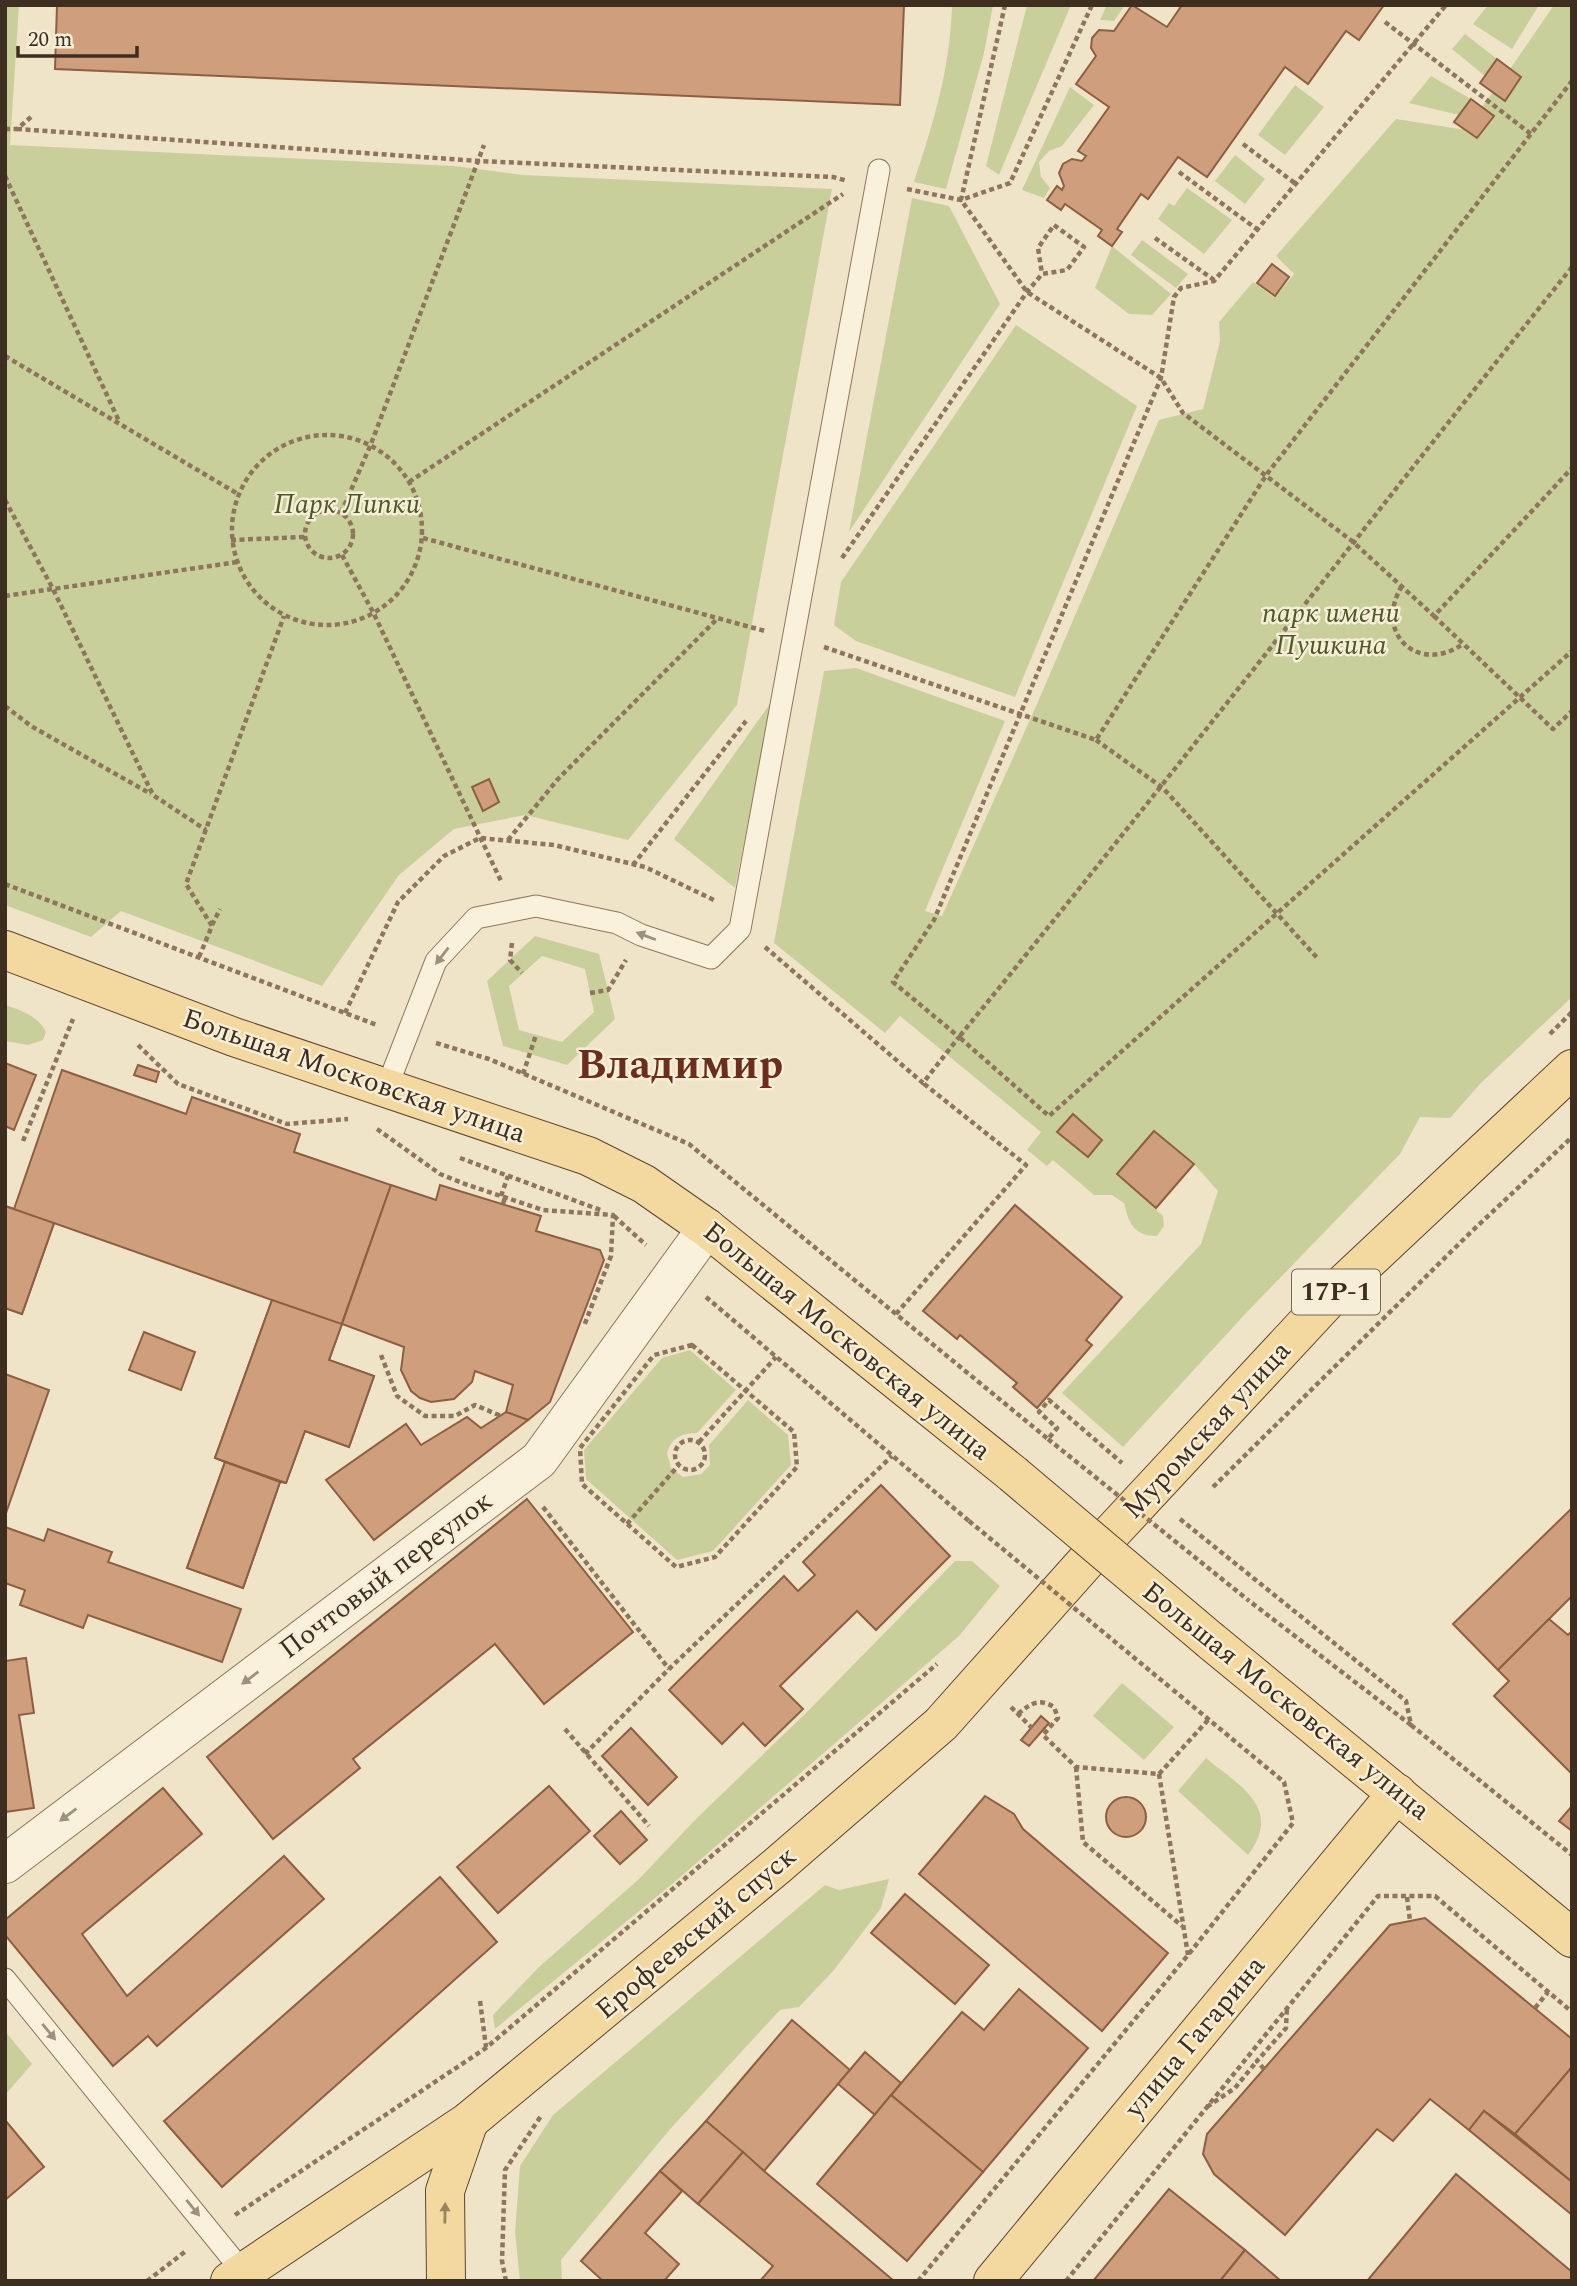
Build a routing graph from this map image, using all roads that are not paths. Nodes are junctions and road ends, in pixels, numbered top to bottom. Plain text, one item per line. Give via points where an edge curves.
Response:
1 (871, 179) road end
2 (5, 950) edge
3 (1572, 1069) edge
4 (387, 1087) junction
5 (707, 1228) junction
6 (1114, 1530) joint
7 (1397, 1793) junction
8 (5, 1864) edge
9 (1572, 1937) edge
10 (5, 1979) edge
11 (469, 2121) junction
12 (236, 2276) edge
13 (446, 2281) edge
14 (993, 2281) edge

1 -> 4 lane via 804,586 740,929 711,958 617,923 536,906 476,918 436,961
2 - 4 main road, Большая Московская улица via 234,1037
3 - 6 main road, Муромская улица / 17Р-1 via 1340,1287
4 - 5 main road, Большая Московская улица via 589,1156 644,1184
5 - 7 main road, Большая Московская улица, bridge via 1013,1474
5 -> 8 street, Почтовый переулок via 539,1460
6 - 11 main road, Ерофеевский спуск via 941,1724
7 - 9 main road, Большая Московская улица
7 - 14 main road, улица Гагарина
10 -> 12 lane via 212,2231
11 - 12 main road, Ерофеевский спуск
13 -> 11 main road via 445,2191

